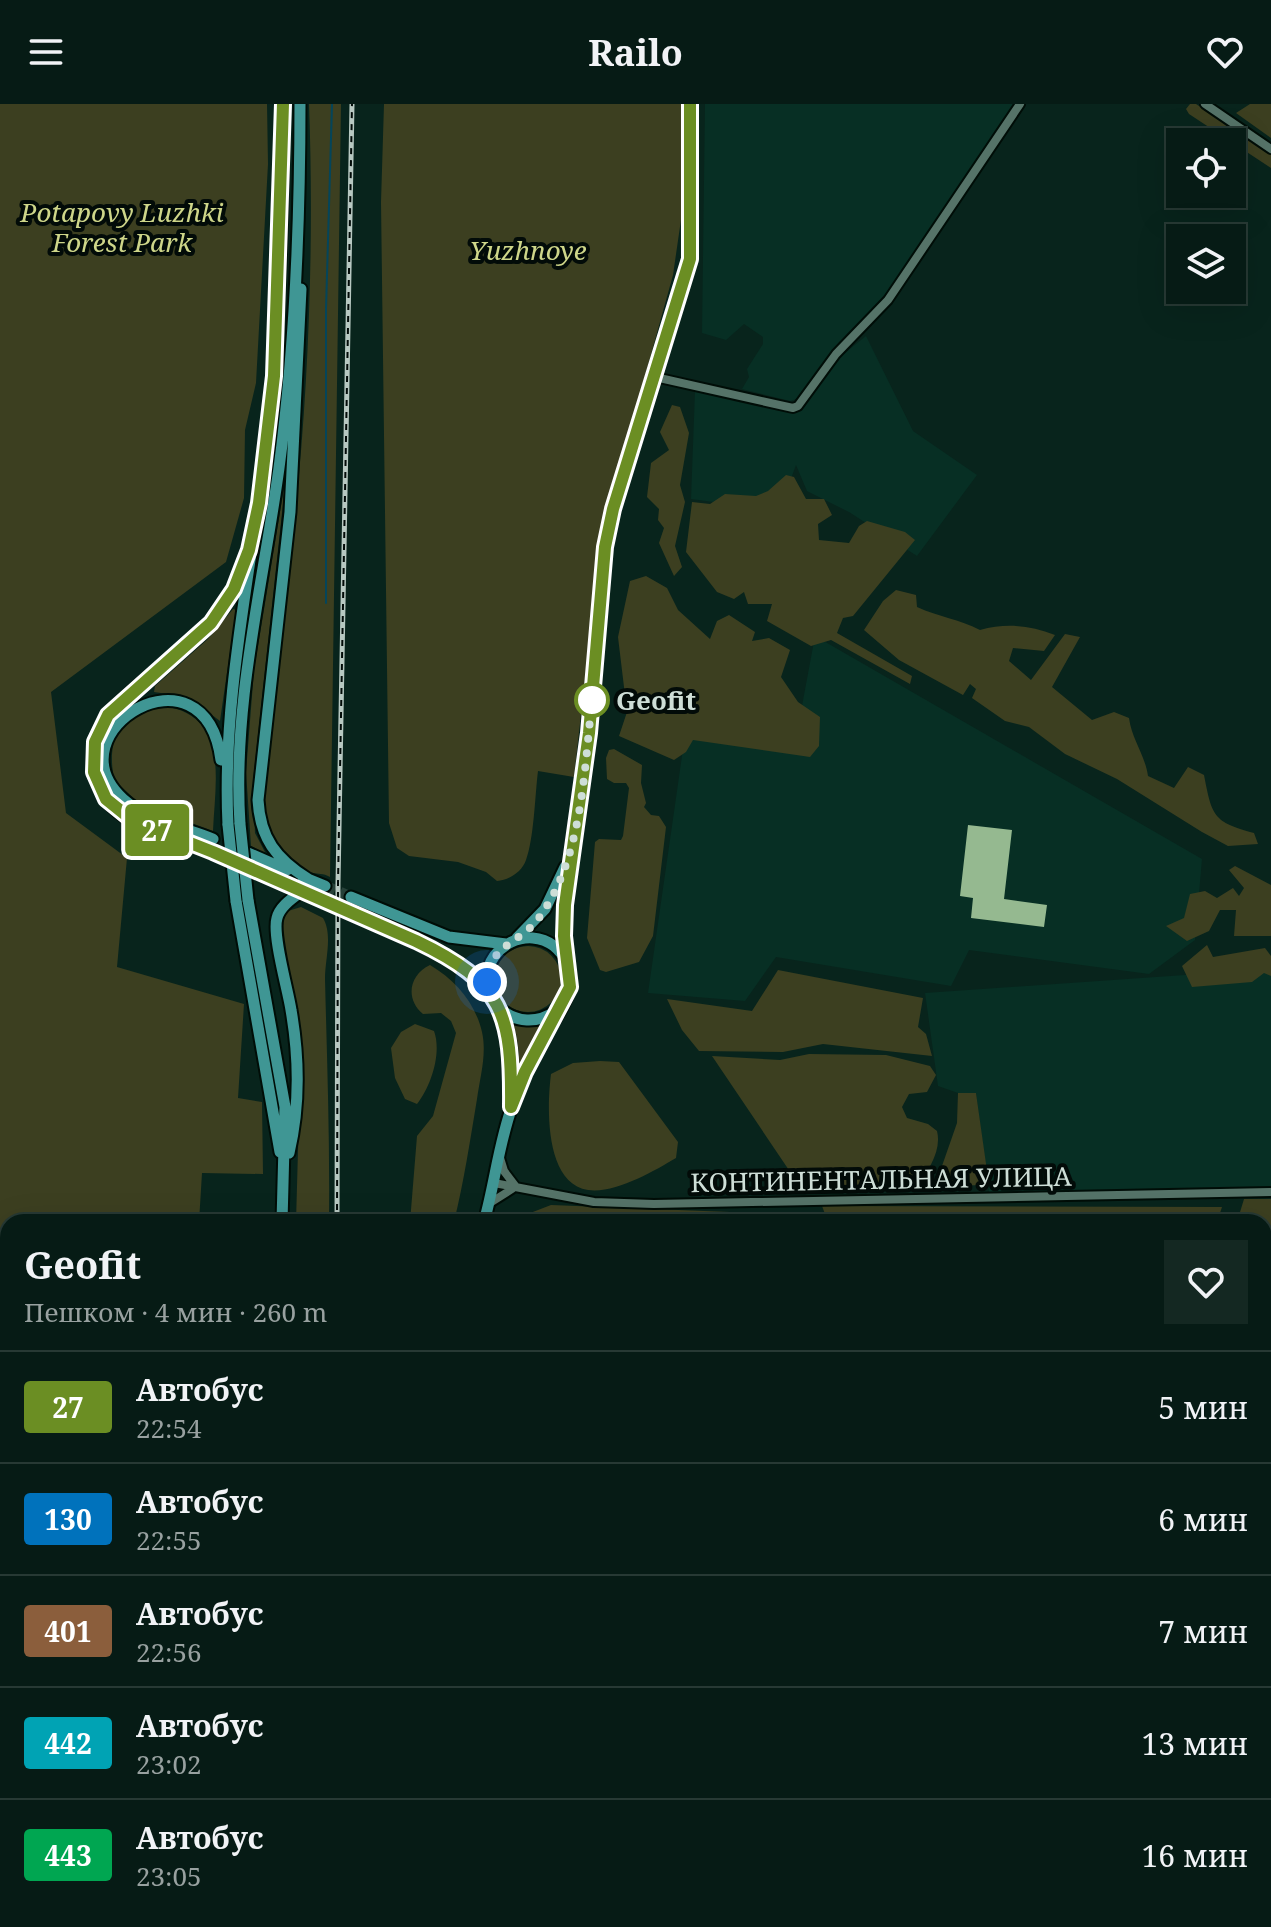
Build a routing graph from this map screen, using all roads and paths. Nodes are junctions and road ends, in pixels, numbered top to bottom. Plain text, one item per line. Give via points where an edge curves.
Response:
1 (283, 104) edge
2 (300, 104) edge
3 (690, 104) edge
4 (1020, 104) edge
5 (1205, 104) edge
6 (1271, 149) edge
7 (298, 241) junction
8 (655, 377) junction
9 (259, 503) junction
10 (227, 800) junction
11 (234, 825) junction
12 (213, 839) dead end
13 (572, 844) junction
14 (213, 852) dead end
15 (248, 853) dead end
16 (251, 868) dead end
17 (308, 879) junction
18 (325, 886) tunnel mouth
19 (302, 891) junction
20 (351, 897) tunnel mouth
21 (325, 901) tunnel mouth
22 (352, 914) tunnel mouth
23 (509, 942) junction
24 (568, 965) junction
25 (488, 989) junction
26 (561, 1005) junction
27 (499, 1008) junction
28 (511, 1107) junction
29 (500, 1158) junction
30 (284, 1168) junction
31 (494, 1183) junction
32 (516, 1188) junction
33 (1271, 1192) edge
34 (490, 1203) junction
35 (282, 1214) edge
36 (487, 1214) edge

1 - 9 main road via 278,307
2 - 7 main road
3 - 8 main road via 690,259
4 - 8 street via 888,300 836,354 798,406
5 - 6 street
7 - 11 main road via 281,449
7 - 17 main road via 302,309 294,467 258,800 270,847
8 - 13 main road via 605,547 589,733
9 - 10 main road via 231,707
9 - 14 main road via 244,567 222,610 115,708 95,742 96,780 118,811
10 - 11 main road
10 - 12 main road via 219,743 197,712 175,702 154,701 134,708 117,723 106,758 116,792 138,809
11 - 30 main road, bridge
13 - 23 main road via 545,909
13 - 24 main road via 564,922
15 - 17 main road
16 - 19 main road
17 - 18 main road
19 - 21 main road
19 - 30 main road via 276,918 297,1063 293,1138
20 - 23 main road via 449,937
22 - 25 main road via 445,955
23 - 24 main road via 542,940
23 - 25 main road via 489,967
24 - 26 main road via 570,987
25 - 27 main road
26 - 27 main road via 551,1015 531,1021
26 - 28 main road
27 - 28 main road via 511,1044
28 - 29 main road
29 - 31 main road
29 - 32 street
30 - 35 main road
31 - 32 street, КОНТИНЕНТАЛЬНАЯ УЛИЦА
31 - 34 main road
32 - 33 street, КОНТИНЕНТАЛЬНАЯ УЛИЦА via 641,1204
32 - 34 street
34 - 36 main road

